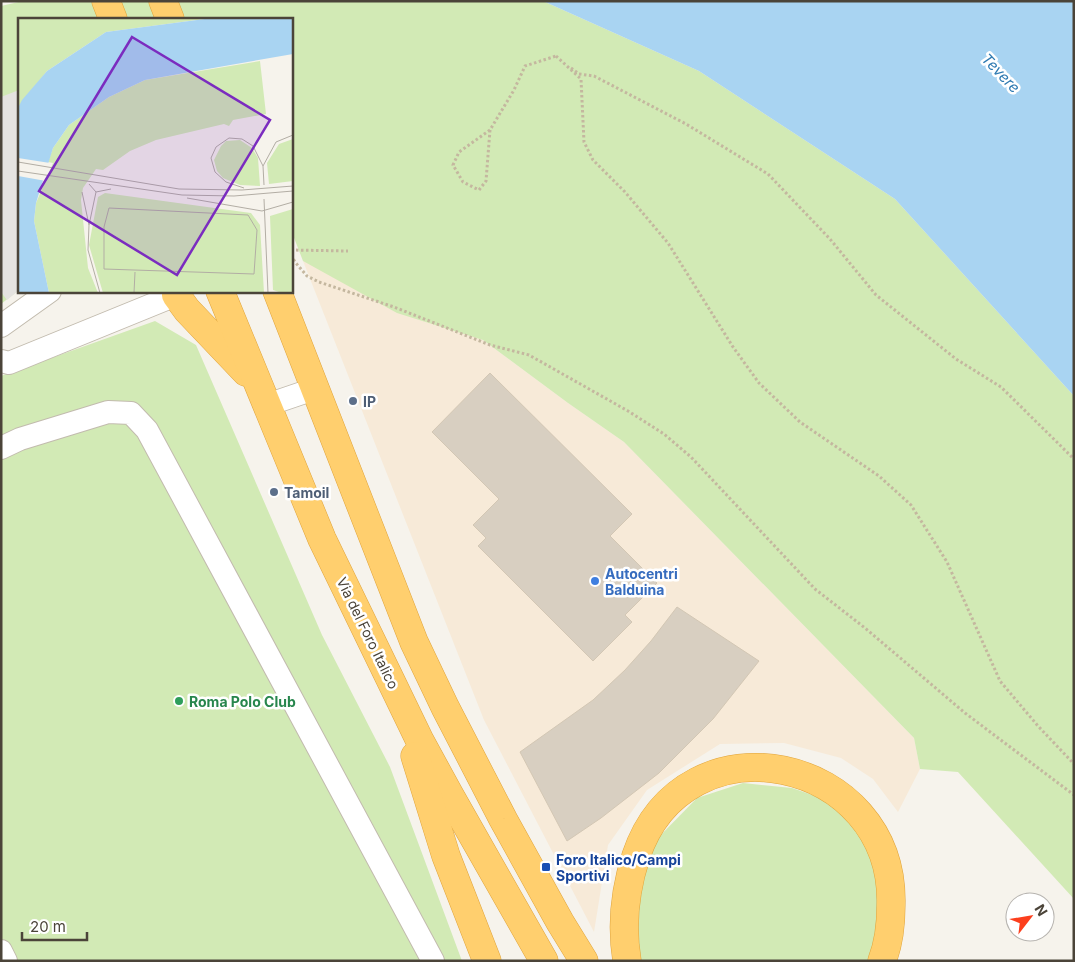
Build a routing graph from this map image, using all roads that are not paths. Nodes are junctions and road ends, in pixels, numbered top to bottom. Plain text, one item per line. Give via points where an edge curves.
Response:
1 (106, 1) edge
2 (163, 1) edge
3 (113, 18) edge
4 (170, 18) edge
5 (49, 292) edge
6 (220, 292) edge
7 (277, 292) edge
8 (176, 293) edge
9 (1, 326) edge
10 (1, 361) edge
11 (314, 389) junction
12 (262, 394) junction
13 (1, 448) edge
14 (390, 679) junction
15 (1, 951) edge
16 (6, 961) edge
17 (434, 961) edge
18 (487, 961) edge
19 (544, 961) edge
20 (584, 961) edge
21 (627, 961) edge
22 (882, 961) edge

1 - 3 highway
2 - 4 highway
5 - 9 street
6 - 12 highway, Via del Foro Italico
7 - 11 highway
8 - 10 street via 9,363
8 - 12 highway via 187,310
11 - 12 street
11 - 20 highway via 399,606 437,691 502,820
12 - 14 highway, Via del Foro Italico via 322,538
13 - 17 street via 108,412 131,412 146,430
14 - 18 highway via 446,856
14 - 19 highway, Via del Foro Italico via 453,802
15 - 16 street
21 - 22 highway via 624,926 630,875 650,824 674,797 700,779 730,770 759,768 787,771 821,783 856,809 871,829 884,853 892,897 891,921

